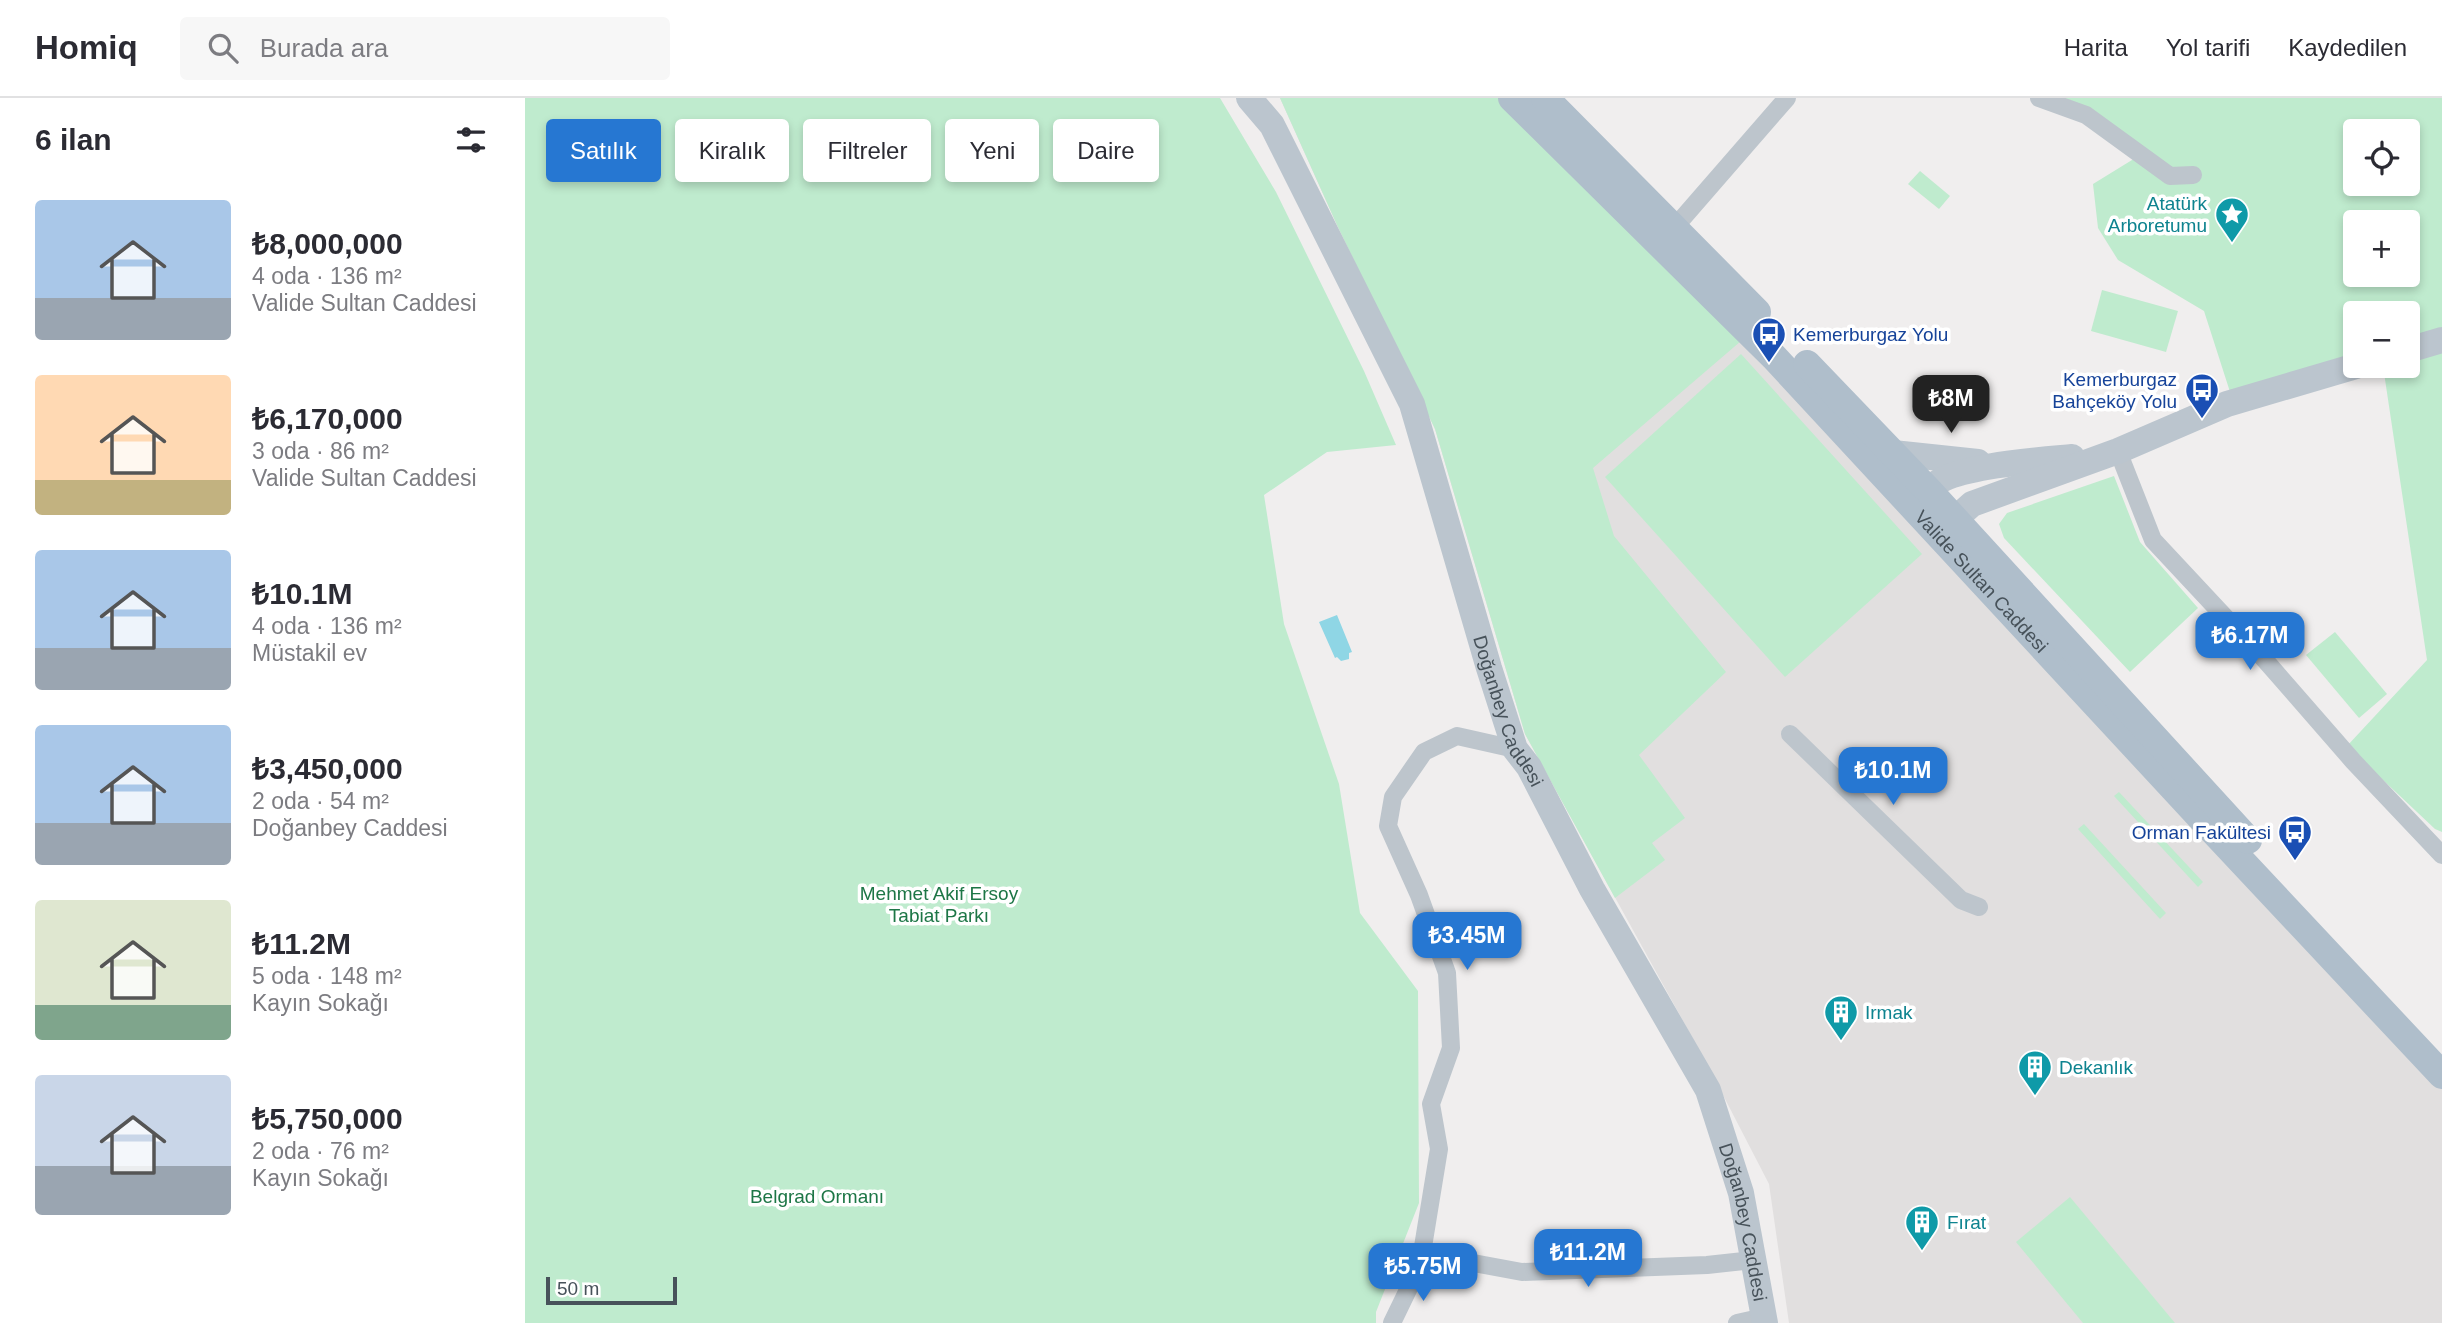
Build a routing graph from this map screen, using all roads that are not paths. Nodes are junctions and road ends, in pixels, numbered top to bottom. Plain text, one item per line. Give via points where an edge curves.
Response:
1 (1249, 98) edge
2 (1512, 98) edge
3 (1545, 98) edge
4 (1787, 98) edge
5 (2039, 98) edge
6 (2193, 175) dead end
7 (1674, 228) junction
8 (2442, 340) edge
9 (2420, 346) edge
10 (2343, 370) edge
11 (2119, 451) junction
12 (1893, 453) junction
13 (2004, 465) junction
14 (1925, 503) junction
15 (1954, 520) junction
16 (1790, 734) dead end
17 (1515, 749) junction
18 (2442, 855) edge
19 (1979, 907) dead end
20 (2333, 946) junction
21 (2442, 1051) edge
22 (2442, 1075) edge
23 (1753, 1260) junction
24 (1420, 1265) junction
25 (1765, 1320) edge
26 (1392, 1323) edge
27 (1737, 1323) edge

1 - 17 street, Doğanbey Caddesi via 1272,125 1412,404
2 - 14 main road, Valide Sultan Caddesi
3 - 7 main road, Valide Sultan Caddesi
4 - 7 street
5 - 6 street via 2086,115 2170,176
7 - 12 main road, Valide Sultan Caddesi
8 - 9 street
10 - 11 street via 2227,404
11 - 13 street
11 - 15 street via 1972,504
11 - 18 street via 2153,540
12 - 13 street
12 - 14 main road, Valide Sultan Caddesi
13 - 14 street via 1944,477
14 - 15 main road, Valide Sultan Caddesi
14 - 20 main road, Valide Sultan Caddesi
15 - 20 main road, Valide Sultan Caddesi
16 - 19 street via 1961,900
17 - 23 street, Doğanbey Caddesi via 1708,1090 1741,1193
17 - 24 street via 1457,736 1424,752 1393,797 1388,827 1447,973 1451,1048 1431,1104 1439,1149
20 - 21 main road, Valide Sultan Caddesi
20 - 22 main road, Valide Sultan Caddesi
23 - 24 street via 1522,1272 1468,1262
23 - 25 street, Doğanbey Caddesi
24 - 26 street
25 - 27 street

